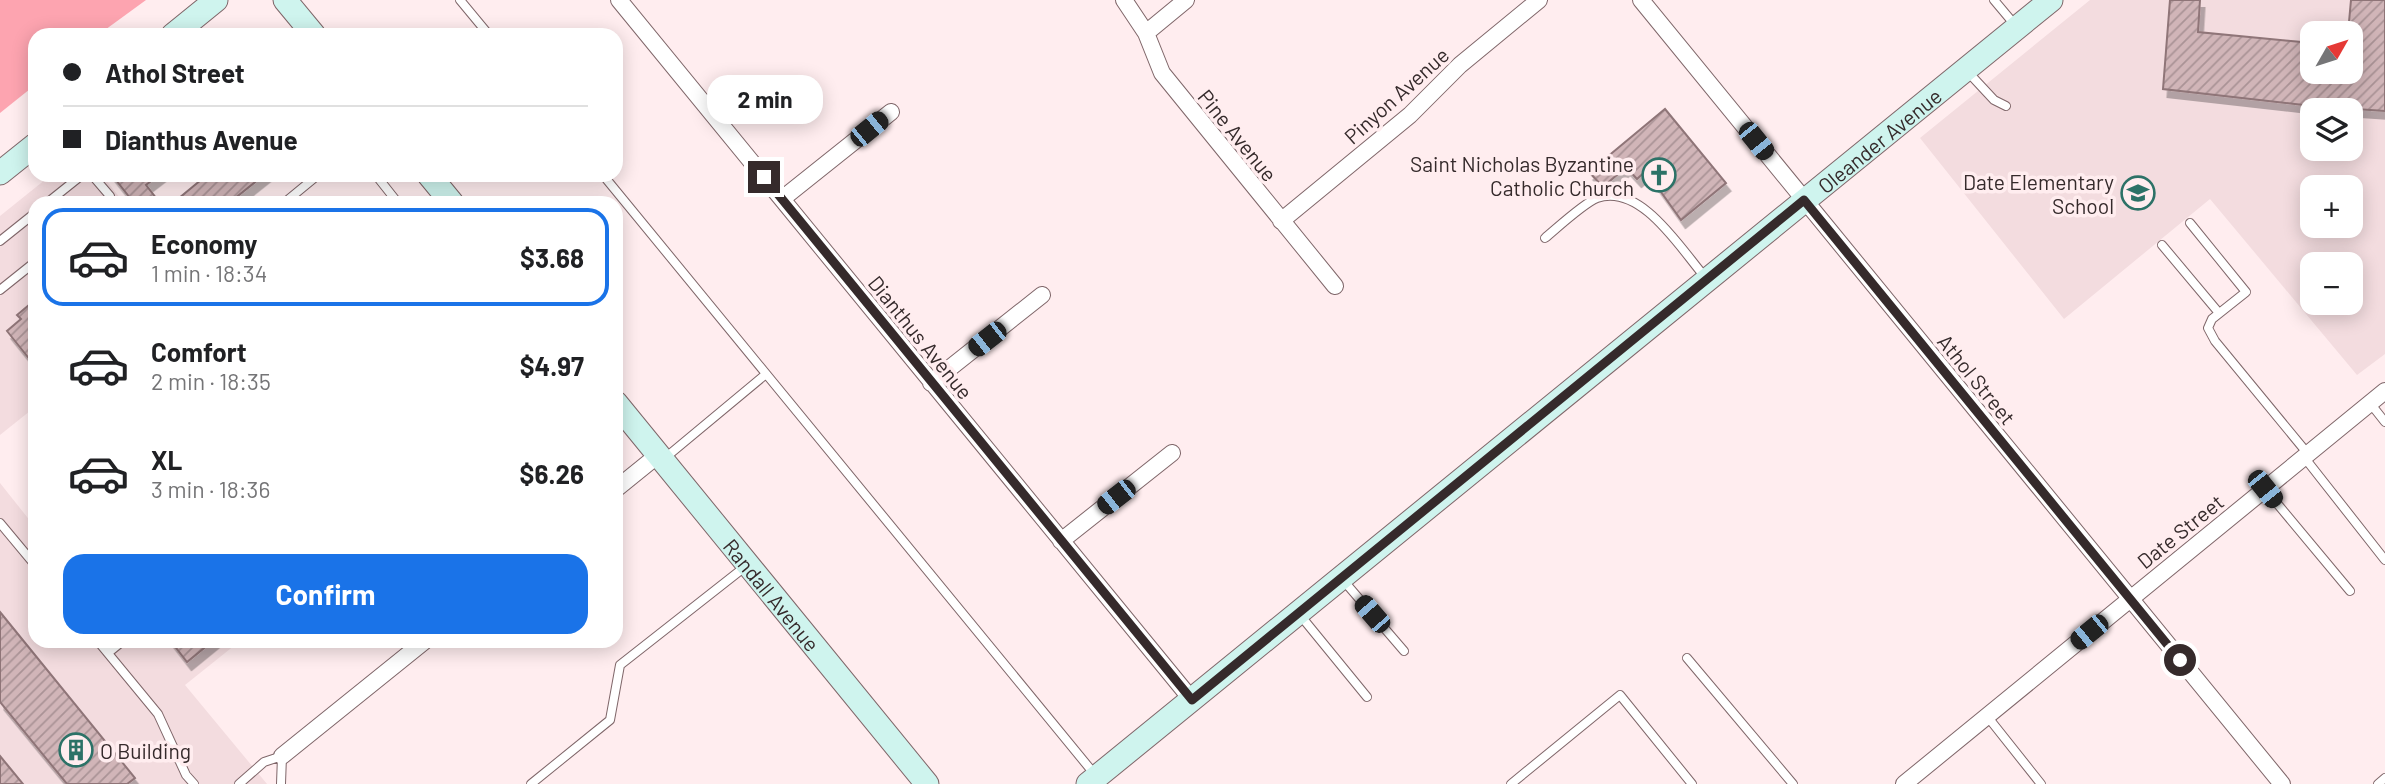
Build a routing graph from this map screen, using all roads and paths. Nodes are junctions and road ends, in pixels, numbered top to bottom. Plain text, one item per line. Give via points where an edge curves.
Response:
1 (216, 0) edge
2 (285, 0) edge
3 (460, 0) edge
4 (1124, 0) edge
5 (1186, 0) edge
6 (1539, 0) edge
7 (1641, 0) edge
8 (1994, 0) edge
9 (2050, 0) edge
10 (623, 2) edge
11 (2016, 27) junction
12 (182, 28) edge
13 (308, 28) edge
14 (483, 28) edge
15 (1146, 33) junction
16 (1965, 69) junction
17 (2006, 106) dead end
18 (891, 112) dead end
19 (28, 151) edge
20 (0, 173) edge
21 (73, 182) edge
22 (98, 182) edge
23 (310, 182) edge
24 (381, 182) edge
25 (435, 182) edge
26 (609, 182) edge
27 (56, 196) edge
28 (110, 196) edge
29 (292, 196) edge
30 (392, 196) edge
31 (446, 196) edge
32 (620, 196) edge
33 (623, 199) edge
34 (782, 199) junction
35 (1804, 200) junction
36 (28, 219) edge
37 (1281, 221) junction
38 (2190, 223) dead end
39 (1545, 238) dead end
40 (0, 241) edge
41 (2162, 245) dead end
42 (28, 268) edge
43 (1707, 279) junction
44 (1335, 286) dead end
45 (0, 290) edge
46 (1042, 295) dead end
47 (2219, 313) junction
48 (766, 374) junction
49 (931, 383) junction
50 (2385, 391) edge
51 (2371, 403) junction
52 (623, 412) edge
53 (2385, 422) edge
54 (1172, 453) dead end
55 (2306, 456) junction
56 (660, 457) junction
57 (623, 484) edge
58 (2265, 489) junction
59 (0, 523) edge
60 (1061, 541) junction
61 (28, 557) edge
62 (2385, 560) edge
63 (748, 565) junction
64 (1341, 578) junction
65 (2350, 591) dead end
66 (2130, 598) junction
67 (1298, 613) junction
68 (104, 648) edge
69 (114, 648) edge
70 (416, 648) edge
71 (1404, 651) dead end
72 (108, 653) junction
73 (1687, 658) dead end
74 (1367, 697) dead end
75 (1192, 700) junction
76 (1987, 716) junction
77 (282, 756) junction
78 (2385, 778) edge
79 (1092, 780) edge
80 (194, 784) edge
81 (239, 784) edge
82 (281, 784) edge
83 (530, 784) edge
84 (927, 784) edge
85 (1511, 784) edge
86 (1692, 784) edge
87 (1793, 784) edge
88 (1904, 784) edge
89 (2041, 784) edge
90 (2282, 784) edge
91 (2378, 784) edge

1 - 12 street
2 - 13 street
3 - 14 lane
4 - 15 street, Pine Avenue
5 - 15 street
6 - 37 street, Pinyon Avenue via 1460,65 1410,116
7 - 35 street, Athol Street
8 - 11 lane
9 - 11 street, Oleander Avenue
10 - 34 street, Dianthus Avenue
11 - 16 street, Oleander Avenue
15 - 37 street, Pine Avenue via 1162,73
16 - 17 lane via 1994,100
16 - 35 street, Oleander Avenue
18 - 34 street
19 - 20 street
21 - 27 lane
22 - 28 lane
23 - 29 lane
24 - 30 lane
25 - 31 street
26 - 32 lane
33 - 48 lane
34 - 49 street, Dianthus Avenue
35 - 43 street, Oleander Avenue
35 - 66 street, Athol Street
36 - 40 lane
37 - 44 street, Pine Avenue
38 - 47 lane via 2245,292
39 - 43 lane via 1595,199 1632,199 1649,211
41 - 47 lane
42 - 45 lane
43 - 64 street, Oleander Avenue
46 - 49 street
47 - 55 lane via 2208,328 2215,341
48 - 56 lane
48 - 79 lane
49 - 60 street, Dianthus Avenue
50 - 51 street, Date Street
51 - 53 lane
51 - 55 street, Date Street
52 - 56 street, Randall Avenue
54 - 60 street
55 - 58 street, Date Street
55 - 62 lane
56 - 57 street
56 - 63 street, Randall Avenue
58 - 65 lane
58 - 66 street, Date Street
59 - 61 lane
60 - 75 street, Dianthus Avenue
63 - 83 lane via 620,665 610,720
63 - 84 street, Randall Avenue
64 - 67 street, Oleander Avenue
64 - 71 lane
66 - 76 street, Date Street
66 - 90 street, Athol Street
67 - 74 lane
67 - 75 street, Oleander Avenue
68 - 72 lane
69 - 72 lane
70 - 77 street
72 - 80 lane via 159,714
73 - 87 lane
75 - 79 street, Oleander Avenue
76 - 88 street, Date Street
76 - 89 lane
77 - 81 lane via 264,762
77 - 82 lane
78 - 91 lane
85 - 86 lane via 1620,695

